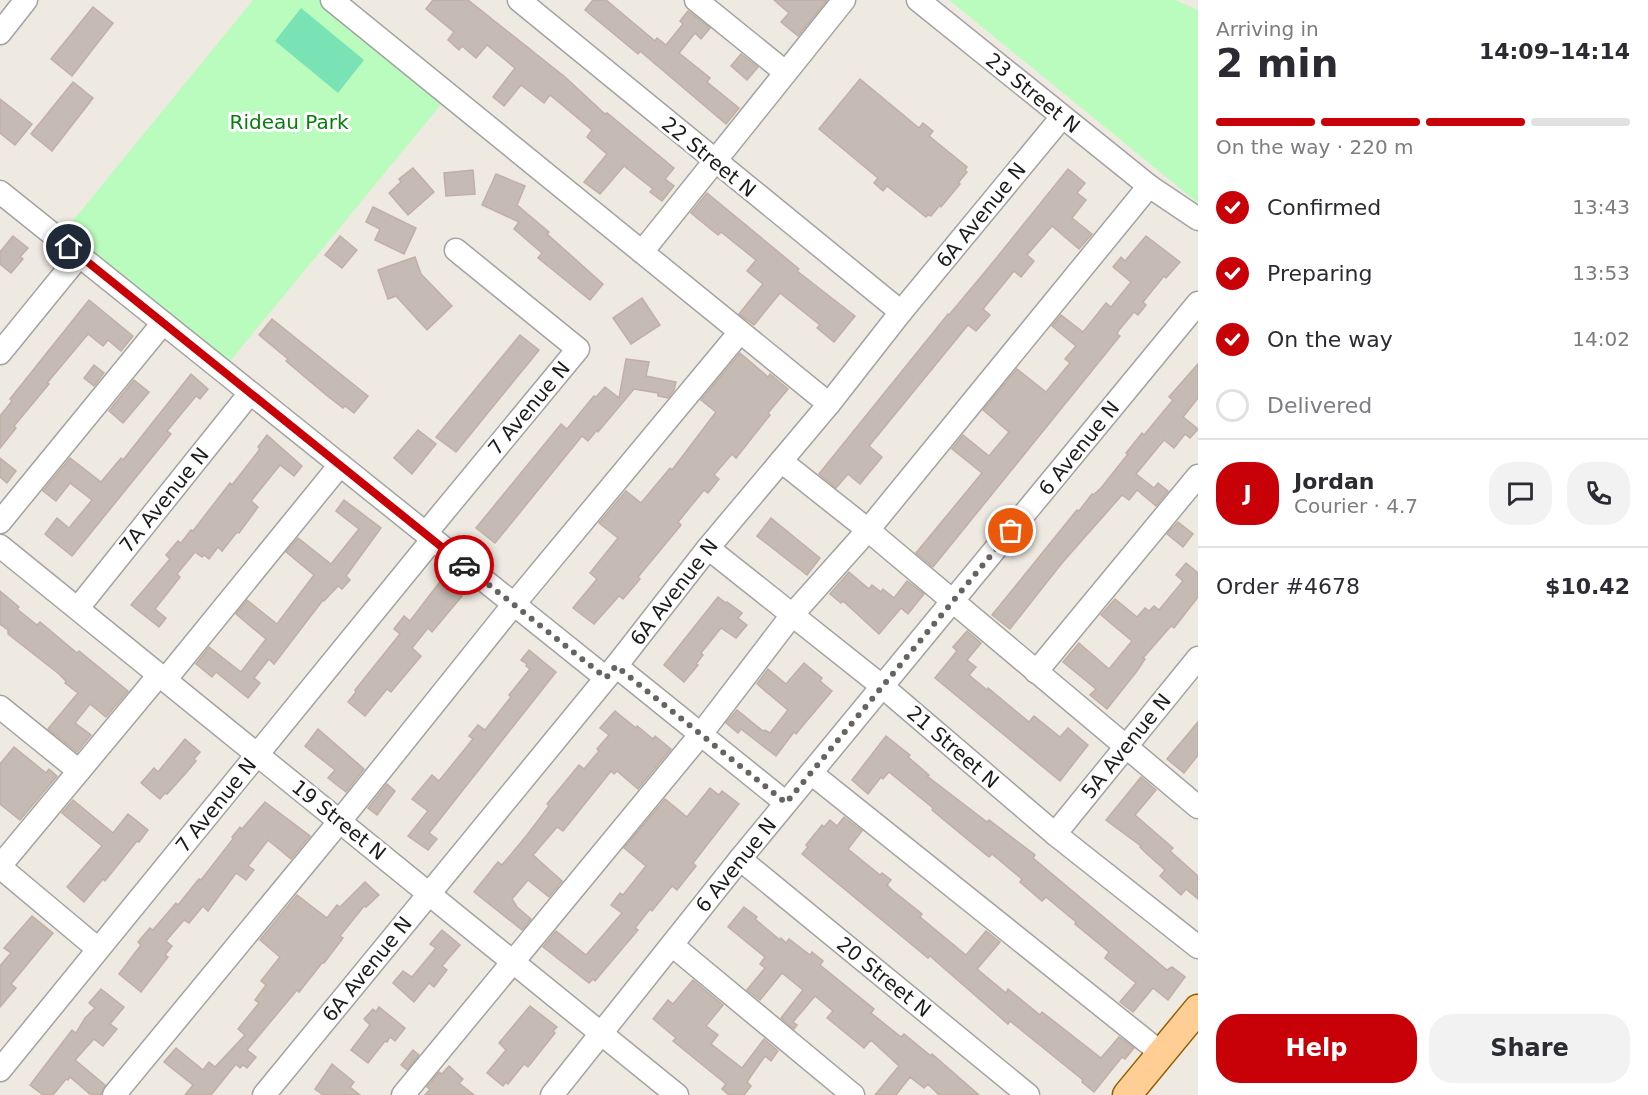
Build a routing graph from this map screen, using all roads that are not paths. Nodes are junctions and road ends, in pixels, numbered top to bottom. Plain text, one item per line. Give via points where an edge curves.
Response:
1 (26, 0) edge
2 (332, 0) edge
3 (519, 0) edge
4 (696, 0) edge
5 (844, 0) edge
6 (918, 0) edge
7 (0, 33) edge
8 (785, 72) junction
9 (1062, 117) junction
10 (715, 161) junction
11 (1149, 186) junction
12 (0, 192) edge
13 (1198, 219) edge
14 (1198, 236) edge
15 (456, 250) dead end
16 (642, 252) junction
17 (79, 256) junction
18 (1198, 303) edge
19 (901, 312) junction
20 (163, 323) junction
21 (740, 332) junction
22 (0, 353) edge
23 (250, 393) junction
24 (828, 404) junction
25 (781, 461) junction
26 (340, 465) junction
27 (1198, 476) edge
28 (0, 522) edge
29 (868, 530) junction
30 (429, 536) junction
31 (0, 546) edge
32 (708, 548) junction
33 (953, 601) junction
34 (514, 604) junction
35 (78, 608) junction
36 (792, 615) junction
37 (1198, 658) edge
38 (611, 672) junction
39 (1036, 672) junction
40 (162, 678) junction
41 (883, 687) junction
42 (0, 707) edge
43 (700, 734) junction
44 (1125, 747) junction
45 (257, 754) junction
46 (79, 771) junction
47 (811, 773) junction
48 (786, 803) junction
49 (1198, 807) edge
50 (340, 821) junction
51 (1055, 834) junction
52 (740, 859) junction
53 (0, 867) edge
54 (429, 894) junction
55 (672, 945) junction
56 (1198, 947) edge
57 (98, 949) junction
58 (513, 962) junction
59 (1198, 1009) edge
60 (602, 1034) junction
61 (1161, 1053) junction
62 (0, 1070) edge
63 (114, 1095) edge
64 (264, 1095) edge
65 (403, 1095) edge
66 (552, 1095) edge
67 (677, 1095) edge
68 (853, 1095) edge
69 (1028, 1095) edge
70 (1127, 1095) edge

1 - 7 street
2 - 16 street
3 - 10 street, 22 Street N
4 - 8 street
5 - 8 street
6 - 9 street, 23 Street N
8 - 10 street
9 - 11 street, 23 Street N
9 - 19 street, 6A Avenue N
10 - 16 street
10 - 19 street, 22 Street N
11 - 13 street, 23 Street N
11 - 14 street, 23 Street N
11 - 29 street
12 - 17 street
15 - 30 street, 7 Avenue N via 578,349
16 - 21 street
17 - 20 street
17 - 22 street
18 - 33 street, 6 Avenue N
19 - 24 street, 6A Avenue N
20 - 23 street
20 - 28 street
21 - 24 street
21 - 34 street
23 - 26 street
23 - 35 street, 7A Avenue N
24 - 25 street, 6A Avenue N
25 - 29 street
25 - 32 street, 6A Avenue N
26 - 30 street
26 - 40 street
27 - 39 street
29 - 33 street
29 - 36 street
30 - 34 street
30 - 45 street, 7 Avenue N
31 - 35 street, 19 Street N
32 - 36 street, 21 Street N
32 - 38 street, 6A Avenue N
33 - 39 street
33 - 41 street, 6 Avenue N
34 - 38 street
34 - 50 street
35 - 40 street, 19 Street N
36 - 41 street, 21 Street N
36 - 43 street
37 - 44 street, 5A Avenue N
38 - 43 street
38 - 54 street, 6A Avenue N
39 - 44 street
40 - 45 street, 19 Street N
40 - 46 street
41 - 47 street, 6 Avenue N
41 - 51 street, 21 Street N
42 - 46 street
43 - 48 street
43 - 58 street
44 - 49 street
44 - 51 street, 5A Avenue N
45 - 50 street, 19 Street N
45 - 57 street, 7 Avenue N
46 - 53 street
47 - 48 street, 6 Avenue N
47 - 61 street
48 - 52 street, 6 Avenue N
50 - 54 street, 19 Street N
50 - 63 street
51 - 56 street, 21 Street N
52 - 55 street, 6 Avenue N
52 - 69 street, 20 Street N
53 - 57 street
54 - 58 street, 19 Street N
54 - 64 street, 6A Avenue N
55 - 60 street, 6 Avenue N
55 - 68 street
57 - 62 street, 7 Avenue N
58 - 60 street, 19 Street N
58 - 65 street
59 - 61 main road
60 - 66 street, 6 Avenue N
60 - 67 street, 19 Street N
61 - 70 main road

